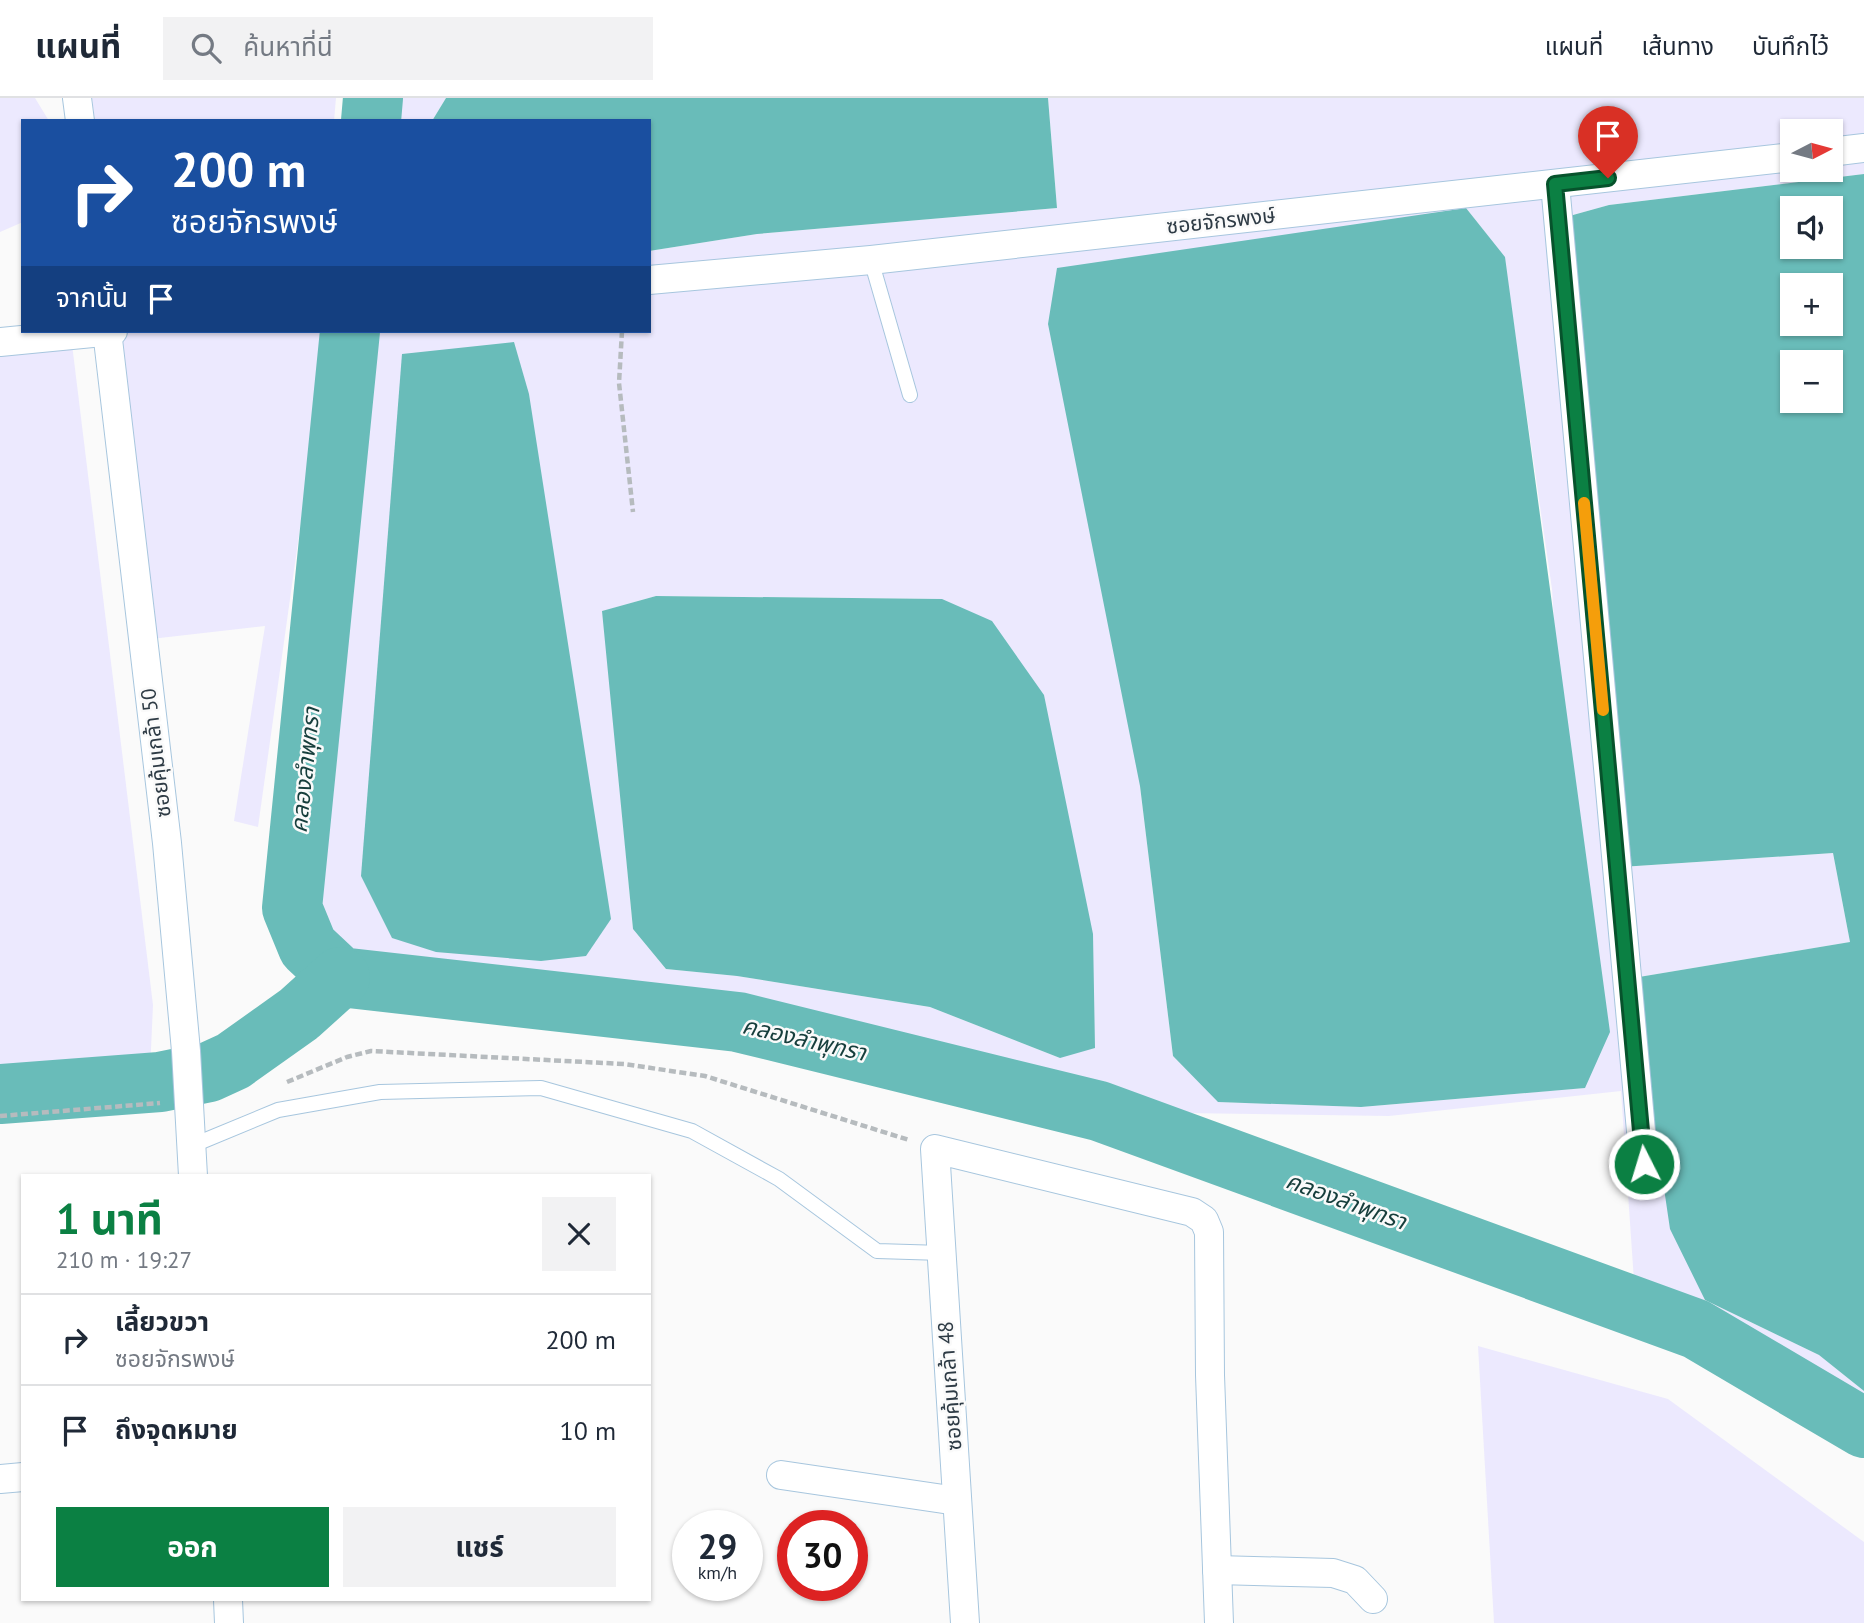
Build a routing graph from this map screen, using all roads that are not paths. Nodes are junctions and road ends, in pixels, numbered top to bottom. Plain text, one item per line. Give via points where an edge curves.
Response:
1 (1864, 148) edge
2 (1843, 150) edge
3 (1780, 158) edge
4 (1555, 184) junction
5 (871, 260) junction
6 (651, 280) edge
7 (88, 333) edge
8 (107, 333) edge
9 (0, 342) edge
10 (911, 395) dead end
11 (191, 1146) junction
12 (1644, 1164) dead end
13 (193, 1174) edge
14 (942, 1253) junction
15 (781, 1475) dead end
16 (21, 1477) edge
17 (0, 1479) edge
18 (957, 1501) junction
19 (1217, 1570) junction
20 (1373, 1599) dead end
21 (228, 1601) edge
22 (229, 1623) edge
23 (965, 1623) edge
24 (1219, 1623) edge

1 - 2 street
3 - 4 street, ซอยจักรพงษ์
4 - 5 street, ซอยจักรพงษ์
4 - 12 street
5 - 6 street, ซอยจักรพงษ์
5 - 10 lane
7 - 9 street
8 - 11 street, ซอยคุ้มเกล้า 50 via 167,843
11 - 13 street, ซอยคุ้มเกล้า 50
11 - 14 lane via 278,1110 380,1093 541,1088 692,1131 779,1179 877,1251
14 - 18 street, ซอยคุ้มเกล้า 48
14 - 19 street, ซอยคุ้มเกล้า 48 via 935,1149 1192,1212 1204,1220 1209,1232
15 - 18 street
16 - 17 street
18 - 23 street, ซอยคุ้มเกล้า 48
19 - 20 street via 1333,1573 1355,1580
19 - 24 street
21 - 22 street

